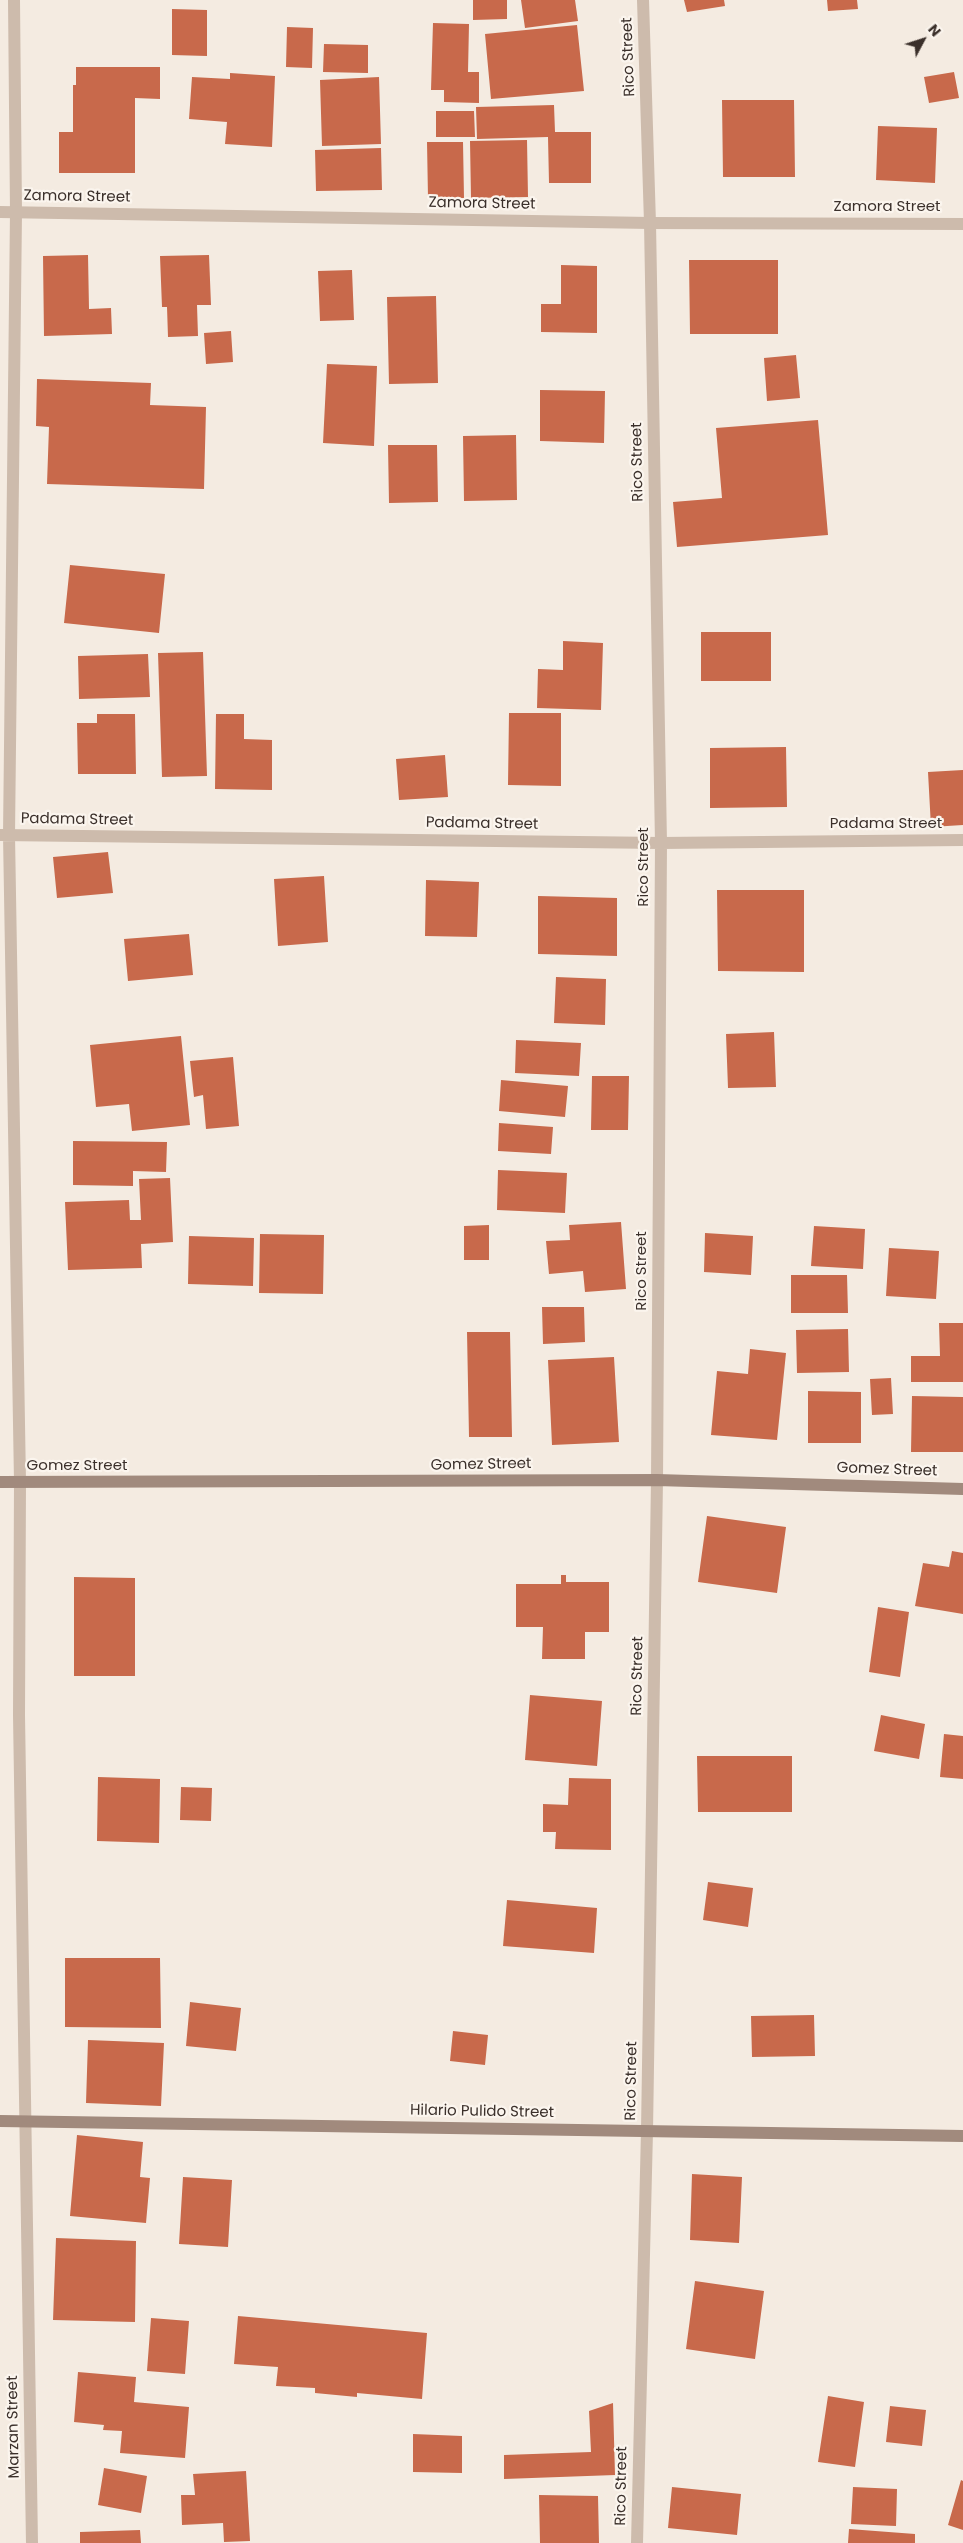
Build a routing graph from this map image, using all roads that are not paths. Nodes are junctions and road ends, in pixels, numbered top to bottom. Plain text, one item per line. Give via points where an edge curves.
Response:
1 (14, 0) edge
2 (643, 0) edge
3 (0, 212) edge
4 (16, 212) junction
5 (650, 222) junction
6 (963, 224) edge
7 (5, 836) edge
8 (963, 840) edge
9 (661, 842) junction
10 (657, 1480) junction
11 (0, 1482) edge
12 (20, 1482) junction
13 (963, 1489) edge
14 (0, 2121) edge
15 (26, 2122) junction
16 (647, 2131) junction
17 (963, 2136) edge
18 (32, 2543) edge
19 (637, 2543) edge

1 - 4 street, Marzan Street
2 - 5 street, Rico Street
3 - 4 street, Zamora Street
4 - 5 street, Zamora Street
4 - 7 street, Marzan Street
5 - 6 street, Zamora Street
5 - 9 street, Rico Street
7 - 9 street, Padama Street
7 - 12 street, Marzan Street
8 - 9 street, Padama Street
9 - 10 street, Rico Street
10 - 12 main road, Gomez Street
10 - 13 main road, Gomez Street
10 - 16 street, Rico Street
11 - 12 main road, Gomez Street
12 - 15 street, Marzan Street via 19,1715
14 - 15 main road, Hilario Pulido Street
15 - 16 main road, Hilario Pulido Street
15 - 18 street, Marzan Street
16 - 17 main road, Hilario Pulido Street
16 - 19 street, Rico Street

